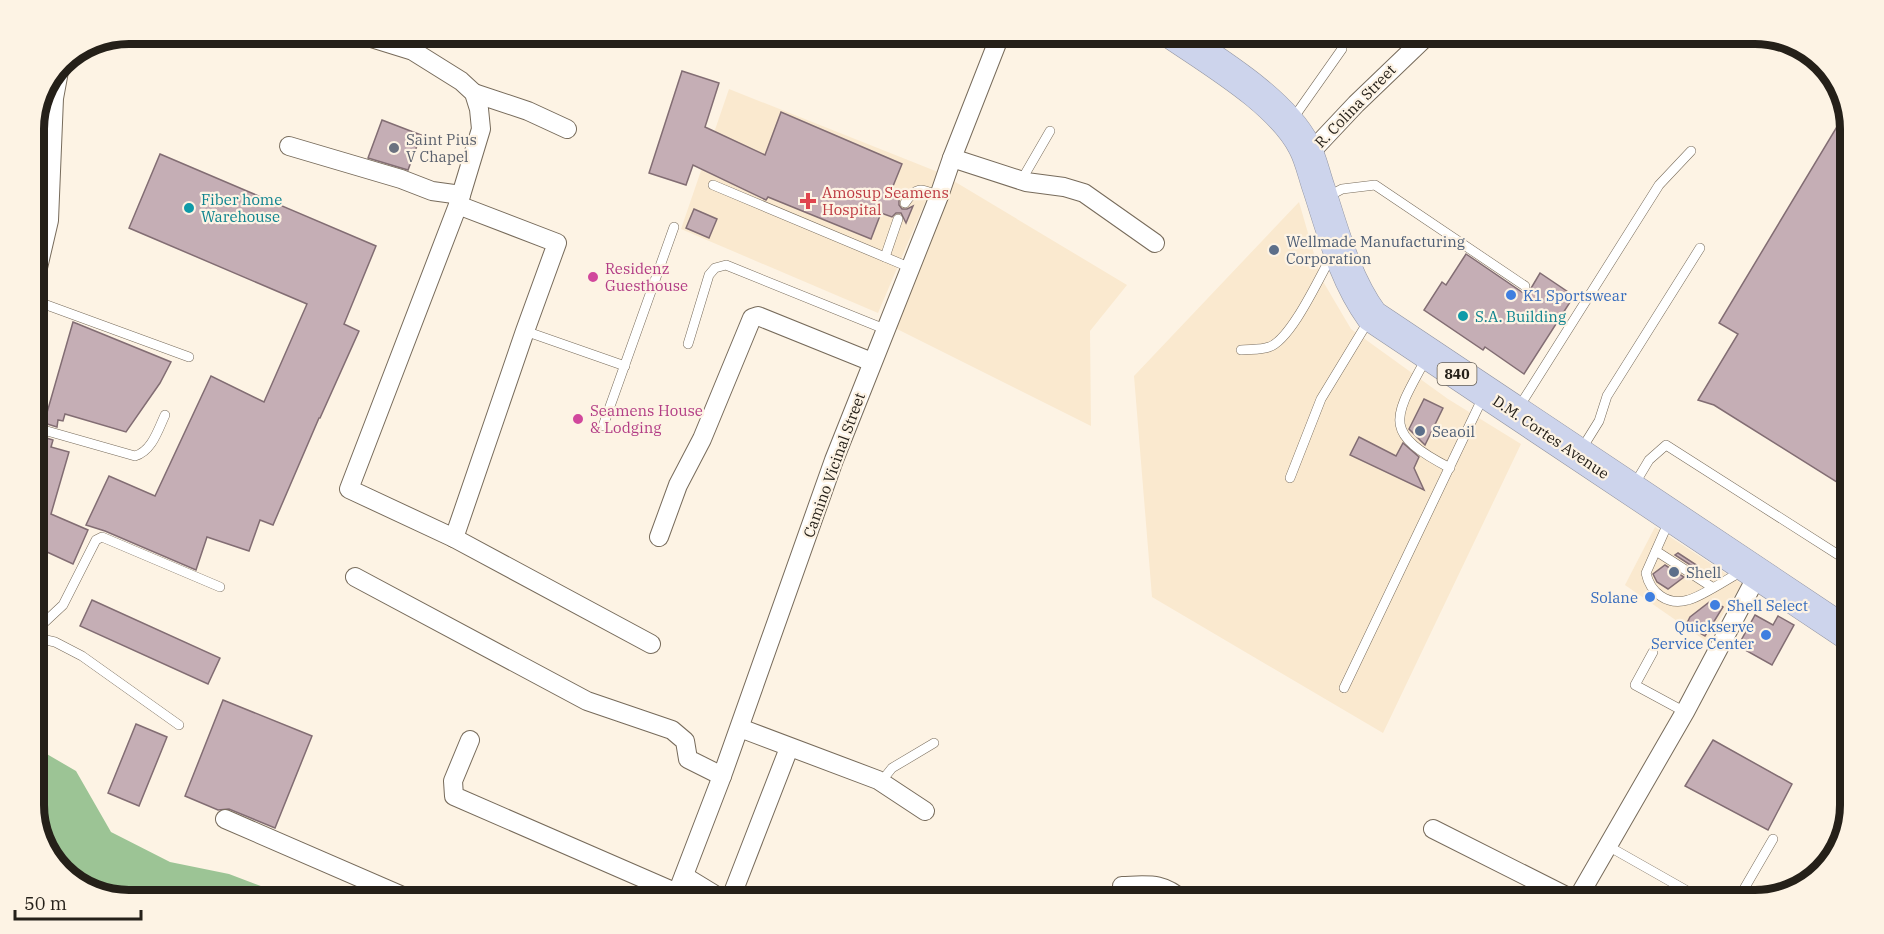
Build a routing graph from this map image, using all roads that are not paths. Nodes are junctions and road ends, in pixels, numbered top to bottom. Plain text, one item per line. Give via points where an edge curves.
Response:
1 (390, 44) edge
2 (997, 44) edge
3 (1208, 44) edge
4 (1419, 44) edge
5 (1342, 49) dead end
6 (474, 93) junction
7 (48, 102) edge
8 (1289, 124) junction
9 (567, 129) dead end
10 (1050, 131) dead end
11 (289, 146) dead end
12 (44, 151) edge
13 (1691, 151) dead end
14 (1308, 155) junction
15 (952, 158) junction
16 (1021, 181) junction
17 (713, 185) dead end
18 (939, 196) junction
19 (1322, 199) junction
20 (460, 200) junction
21 (905, 203) dead end
22 (898, 219) dead end
23 (674, 227) dead end
24 (1155, 243) dead end
25 (1338, 244) junction
26 (1700, 248) dead end
27 (885, 256) junction
28 (911, 268) junction
29 (1526, 286) dead end
30 (44, 304) edge
31 (1372, 316) junction
32 (887, 330) junction
33 (525, 331) junction
34 (688, 344) dead end
35 (1241, 350) dead end
36 (1428, 355) junction
37 (189, 357) dead end
38 (872, 362) junction
39 (625, 366) junction
40 (1485, 393) junction
41 (1516, 414) junction
42 (165, 416) dead end
43 (603, 426) dead end
44 (44, 430) edge
45 (1578, 454) junction
46 (1450, 468) junction
47 (1290, 478) dead end
48 (1630, 490) junction
49 (1671, 516) junction
50 (659, 537) dead end
51 (454, 538) junction
52 (1656, 550) junction
53 (1840, 556) edge
54 (1753, 571) junction
55 (355, 577) dead end
56 (1712, 587) junction
57 (220, 588) dead end
58 (44, 624) edge
59 (1840, 629) edge
60 (44, 638) edge
61 (651, 644) dead end
62 (1653, 652) dead end
63 (1344, 688) dead end
64 (1685, 712) junction
65 (179, 725) dead end
66 (740, 728) junction
67 (470, 740) dead end
68 (934, 742) dead end
69 (789, 748) junction
70 (722, 776) junction
71 (878, 780) junction
72 (925, 811) dead end
73 (225, 819) dead end
74 (1433, 829) dead end
75 (1773, 839) dead end
76 (1608, 846) junction
77 (684, 876) junction
78 (1122, 886) dead end
79 (389, 890) edge
80 (660, 890) edge
81 (678, 890) edge
82 (707, 890) edge
83 (734, 890) edge
84 (1170, 890) edge
85 (1554, 890) edge
86 (1582, 890) edge
87 (1686, 890) edge
88 (1743, 890) edge

1 - 6 street via 413,51
2 - 15 street, Camino Vicinal Street
3 - 8 highway, D.M. Cortes Avenue / 840 via 1242,82
4 - 14 street, R. Colina Street
5 - 8 lane
6 - 9 street
6 - 20 street via 481,129
7 - 12 street
8 - 14 highway, D.M. Cortes Avenue / 840
10 - 16 lane
11 - 20 street
13 - 41 lane via 1659,184
14 - 19 highway, D.M. Cortes Avenue / 840
15 - 16 street
15 - 18 street, Camino Vicinal Street
16 - 24 street via 1084,193
17 - 27 lane
18 - 21 lane via 917,189
18 - 28 street, Camino Vicinal Street
19 - 25 highway, D.M. Cortes Avenue / 840
19 - 29 lane via 1342,189 1375,185
20 - 33 street via 557,243
20 - 51 street via 350,489
22 - 27 lane
23 - 39 lane
25 - 31 highway, D.M. Cortes Avenue / 840 via 1354,287
25 - 35 lane via 1289,332 1270,347
26 - 45 lane via 1607,396 1599,421
27 - 28 lane
28 - 32 street, Camino Vicinal Street
30 - 37 lane
31 - 36 highway, D.M. Cortes Avenue / 840
31 - 47 lane via 1321,399
32 - 34 lane via 726,265 709,274
32 - 38 street, Camino Vicinal Street
33 - 39 lane
33 - 51 street
36 - 40 highway, D.M. Cortes Avenue / 840
36 - 46 lane via 1408,392 1399,421 1401,434 1426,456
38 - 50 street via 759,316 752,318
38 - 66 street, Camino Vicinal Street
39 - 43 lane
40 - 41 highway, D.M. Cortes Avenue / 840
40 - 46 lane
41 - 45 highway, D.M. Cortes Avenue / 840
42 - 44 lane via 149,447 135,456
45 - 48 highway, D.M. Cortes Avenue / 840
46 - 63 lane
48 - 49 highway, D.M. Cortes Avenue / 840
48 - 53 lane via 1649,460 1666,445
49 - 52 lane
49 - 54 highway, D.M. Cortes Avenue / 840
51 - 61 street
52 - 56 lane
52 - 56 lane via 1646,573 1659,596 1674,602 1689,600
54 - 56 lane
54 - 59 highway, D.M. Cortes Avenue / 840
54 - 64 street
55 - 70 street via 587,701 672,730 685,741 688,759
57 - 58 lane via 102,537 96,540 63,605
60 - 65 lane via 82,656
62 - 64 lane via 1635,685
64 - 76 street
66 - 69 street
66 - 70 street, Camino Vicinal Street
67 - 80 street via 453,781 454,796
68 - 71 lane
69 - 71 street
69 - 83 street
70 - 77 street, Camino Vicinal Street
71 - 72 street
73 - 79 street
74 - 85 street
75 - 88 lane
76 - 86 street
76 - 87 lane
77 - 81 street, Camino Vicinal Street
77 - 82 street
78 - 84 street via 1155,884

